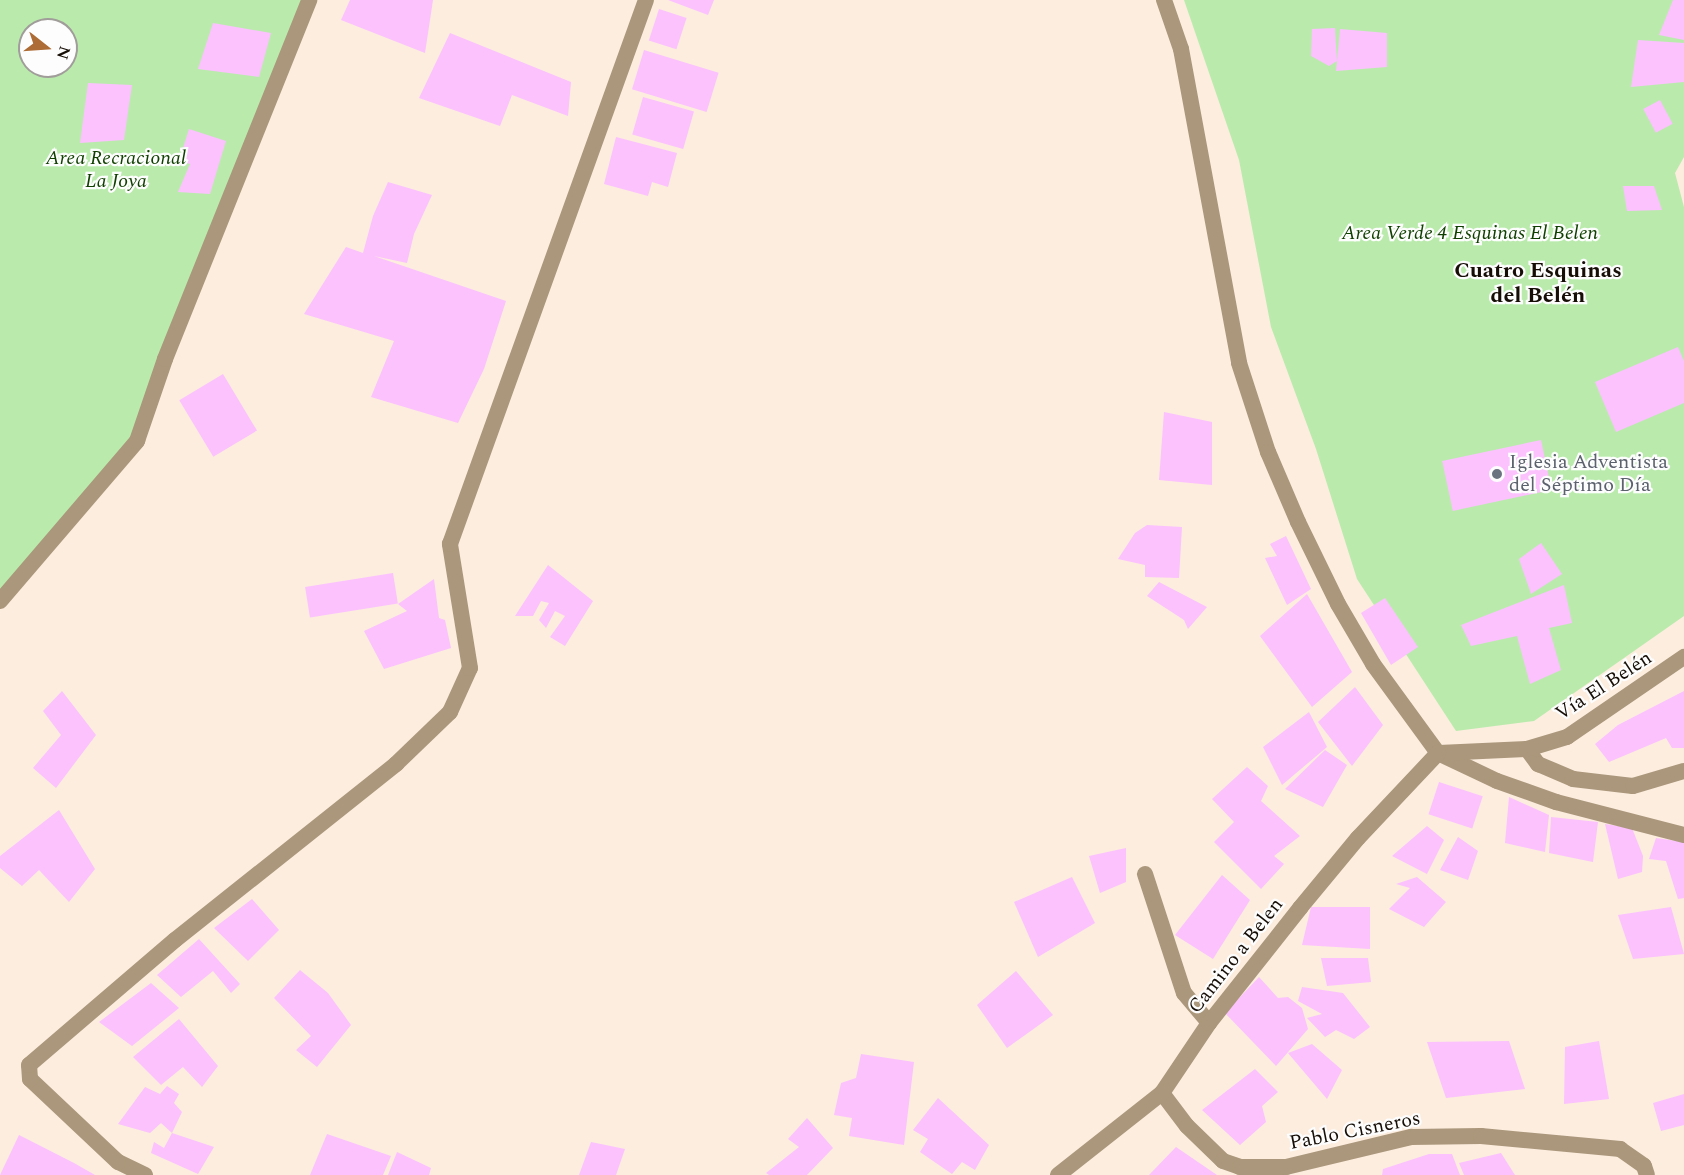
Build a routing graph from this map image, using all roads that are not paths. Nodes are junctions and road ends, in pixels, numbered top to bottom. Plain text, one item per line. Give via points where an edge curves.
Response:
1 (309, 0) edge
2 (646, 0) edge
3 (1164, 0) edge
4 (0, 601) edge
5 (1684, 657) edge
6 (1527, 749) junction
7 (1438, 753) junction
8 (1684, 771) edge
9 (1684, 835) edge
10 (1145, 874) dead end
11 (1209, 1023) junction
12 (1162, 1093) junction
13 (145, 1175) edge
14 (1058, 1175) edge
15 (1647, 1175) edge

1 - 4 street via 165,359 137,441
2 - 13 street via 450,544 470,668 450,712 396,764 176,939 29,1065 30,1079 118,1162
3 - 7 street via 1181,49 1239,363 1268,452 1338,604 1373,664
5 - 6 street, Vía El Belén via 1567,737
6 - 7 street, Vía El Belén
6 - 8 street via 1538,764 1573,779 1633,786
7 - 9 street via 1497,781 1556,802
7 - 11 street, Camino a Belen via 1358,838
10 - 11 street via 1184,993
11 - 12 street, Camino a Belen
12 - 14 street, Camino a Belen
12 - 15 street, Pablo Cisneros via 1187,1126 1223,1161 1240,1167 1286,1167 1411,1137 1481,1136 1620,1149 1644,1166

